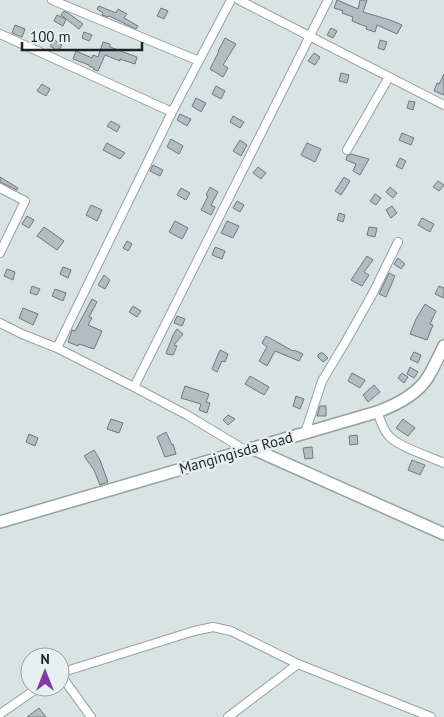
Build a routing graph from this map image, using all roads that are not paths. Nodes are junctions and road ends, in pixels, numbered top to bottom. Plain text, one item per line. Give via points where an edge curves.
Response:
1 (52, 0) edge
2 (231, 0) edge
3 (239, 0) edge
4 (328, 0) edge
5 (0, 34) edge
6 (309, 37) junction
7 (199, 61) junction
8 (389, 77) junction
9 (444, 105) edge
10 (172, 112) junction
11 (347, 150) dead end
12 (0, 188) edge
13 (398, 242) dead end
14 (0, 253) edge
15 (0, 323) edge
16 (444, 346) edge
17 (57, 348) junction
18 (134, 387) junction
19 (377, 412) junction
20 (305, 433) junction
21 (248, 449) junction
22 (444, 463) edge
23 (0, 522) edge
24 (444, 534) edge
25 (298, 664) junction
26 (70, 671) edge
27 (70, 688) edge
28 (25, 697) edge
29 (0, 714) edge
30 (91, 717) edge
31 (228, 717) edge
32 (431, 717) edge

1 - 7 street
2 - 7 street
3 - 6 street
4 - 6 street
5 - 10 street
6 - 8 street
6 - 18 street
7 - 10 street
8 - 9 street
8 - 11 street
10 - 17 street
12 - 14 street via 25,201
13 - 20 street via 322,381
15 - 17 street
16 - 19 street, Mangingisda Road via 428,378 416,391
17 - 18 street
18 - 21 street
19 - 20 street, Mangingisda Road
19 - 22 street via 392,439
20 - 21 street, Mangingisda Road
21 - 23 street, Mangingisda Road
21 - 24 street
25 - 26 street via 239,634 213,627
25 - 31 street
25 - 32 street
27 - 30 street
28 - 29 street

